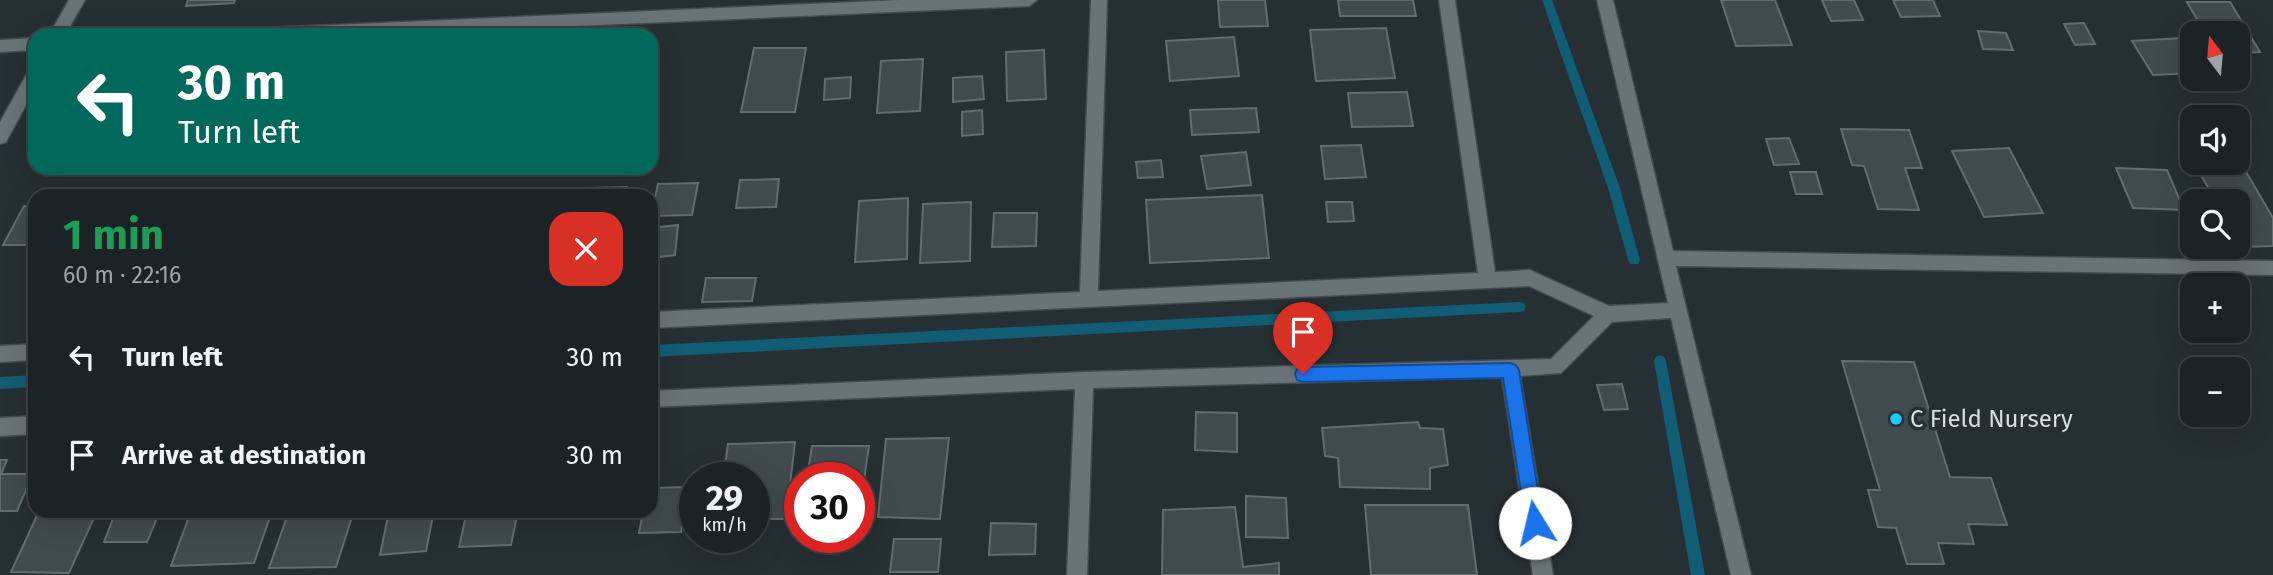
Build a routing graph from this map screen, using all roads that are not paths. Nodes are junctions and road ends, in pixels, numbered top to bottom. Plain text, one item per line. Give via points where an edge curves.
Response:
1 (77, 0) edge
2 (1029, 0) edge
3 (1099, 0) edge
4 (1447, 0) edge
5 (1605, 0) edge
6 (61, 28) edge
7 (398, 28) edge
8 (28, 44) edge
9 (0, 46) edge
10 (28, 87) edge
11 (0, 137) edge
12 (1666, 258) junction
13 (2273, 268) edge
14 (1488, 281) junction
15 (1089, 297) junction
16 (1678, 310) junction
17 (1608, 314) junction
18 (658, 320) edge
19 (28, 352) edge
20 (0, 354) edge
21 (1510, 370) junction
22 (1084, 380) junction
23 (658, 399) edge
24 (28, 425) edge
25 (0, 427) edge
26 (1077, 575) edge
27 (1543, 575) edge
28 (1741, 575) edge

1 - 6 street
2 - 7 street
3 - 15 street
4 - 14 street
5 - 12 street
8 - 9 street
10 - 11 street
12 - 13 street
12 - 16 street
14 - 15 street
14 - 17 street via 1531,278
15 - 18 street
16 - 17 street
16 - 28 street
17 - 21 street via 1555,367
19 - 20 street
21 - 22 street
21 - 27 street
22 - 23 street
22 - 26 street
24 - 25 street

